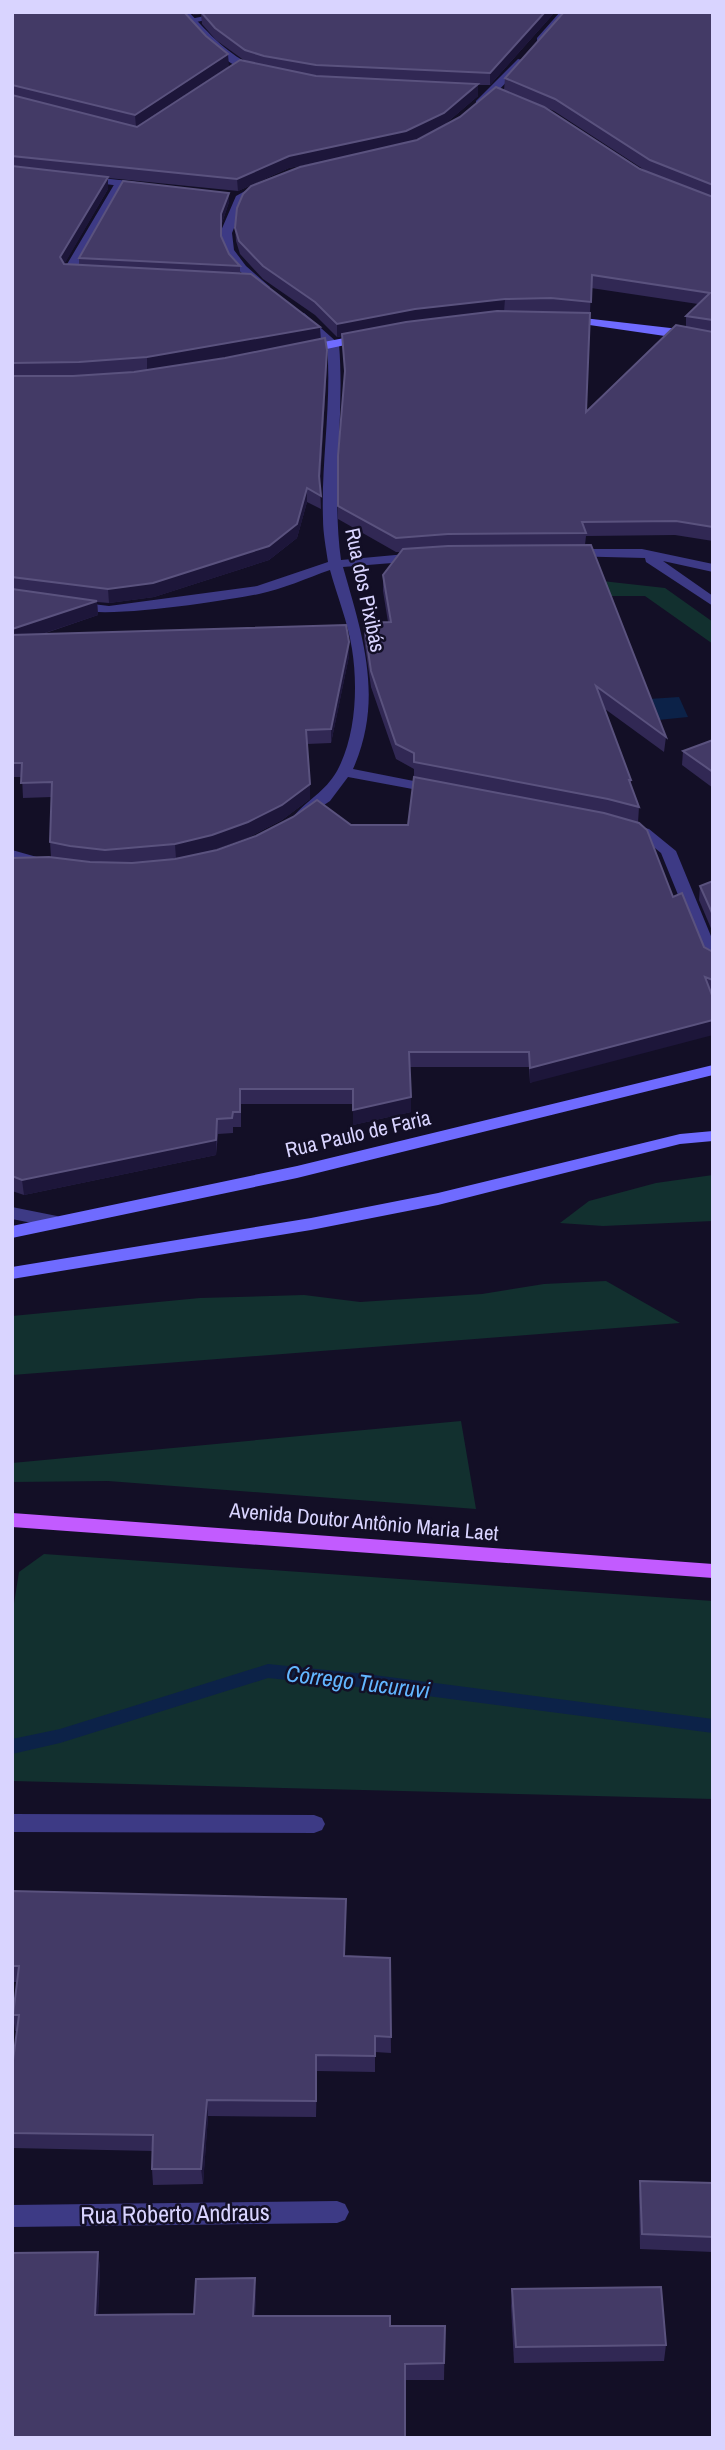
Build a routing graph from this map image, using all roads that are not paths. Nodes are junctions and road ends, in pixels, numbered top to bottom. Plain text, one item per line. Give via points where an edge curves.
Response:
1 (247, 12) edge
2 (565, 12) edge
3 (187, 16) edge
4 (276, 75) edge
5 (479, 90) edge
6 (492, 91) junction
7 (505, 96) edge
8 (470, 114) edge
9 (78, 179) edge
10 (275, 179) edge
11 (120, 183) junction
12 (159, 188) edge
13 (224, 196) edge
14 (240, 198) junction
15 (102, 275) edge
16 (245, 283) edge
17 (258, 283) junction
18 (277, 296) edge
19 (296, 309) edge
20 (555, 318) edge
21 (376, 336) edge
22 (713, 340) edge
23 (333, 344) junction
24 (287, 353) edge
25 (559, 553) edge
26 (642, 553) junction
27 (436, 555) edge
28 (335, 564) junction
29 (713, 568) edge
30 (713, 602) edge
31 (68, 605) edge
32 (344, 772) junction
33 (449, 792) edge
34 (619, 825) edge
35 (283, 827) edge
36 (12, 854) edge
37 (64, 869) edge
38 (713, 961) edge
39 (713, 1070) edge
40 (713, 1136) edge
41 (12, 1213) edge
42 (57, 1222) junction
43 (12, 1232) edge
44 (12, 1273) edge
45 (12, 1520) edge
46 (713, 1571) edge
47 (12, 1823) edge
48 (314, 1824) dead end
49 (337, 2212) dead end
50 (12, 2216) edge

1 - 3 street
2 - 6 street
3 - 4 street via 236,68
5 - 6 street
6 - 7 street
6 - 8 street
9 - 11 street
10 - 14 street
11 - 12 street
11 - 15 street via 69,271
13 - 14 street
14 - 17 street via 226,233 228,250
16 - 17 street
17 - 18 street
19 - 23 street
20 - 22 street
21 - 23 street
23 - 24 street
23 - 28 street, Rua dos Pixibás via 336,379 329,520
25 - 26 street
26 - 29 street
26 - 30 street
27 - 28 street
28 - 31 street via 259,590 109,610
28 - 32 street, Rua dos Pixibás via 359,648 361,699 356,745
32 - 33 street
32 - 35 street, Rua dos Pixibás via 325,798
34 - 38 street via 644,832 668,851
36 - 37 street
39 - 42 street, Rua Paulo de Faria via 297,1172
40 - 44 street via 680,1139 438,1199 323,1222
41 - 42 street
42 - 43 street, Rua Paulo de Faria
45 - 46 main road, Avenida Doutor Antônio Maria Laet
47 - 48 street
49 - 50 street, Rua Roberto Andraus

